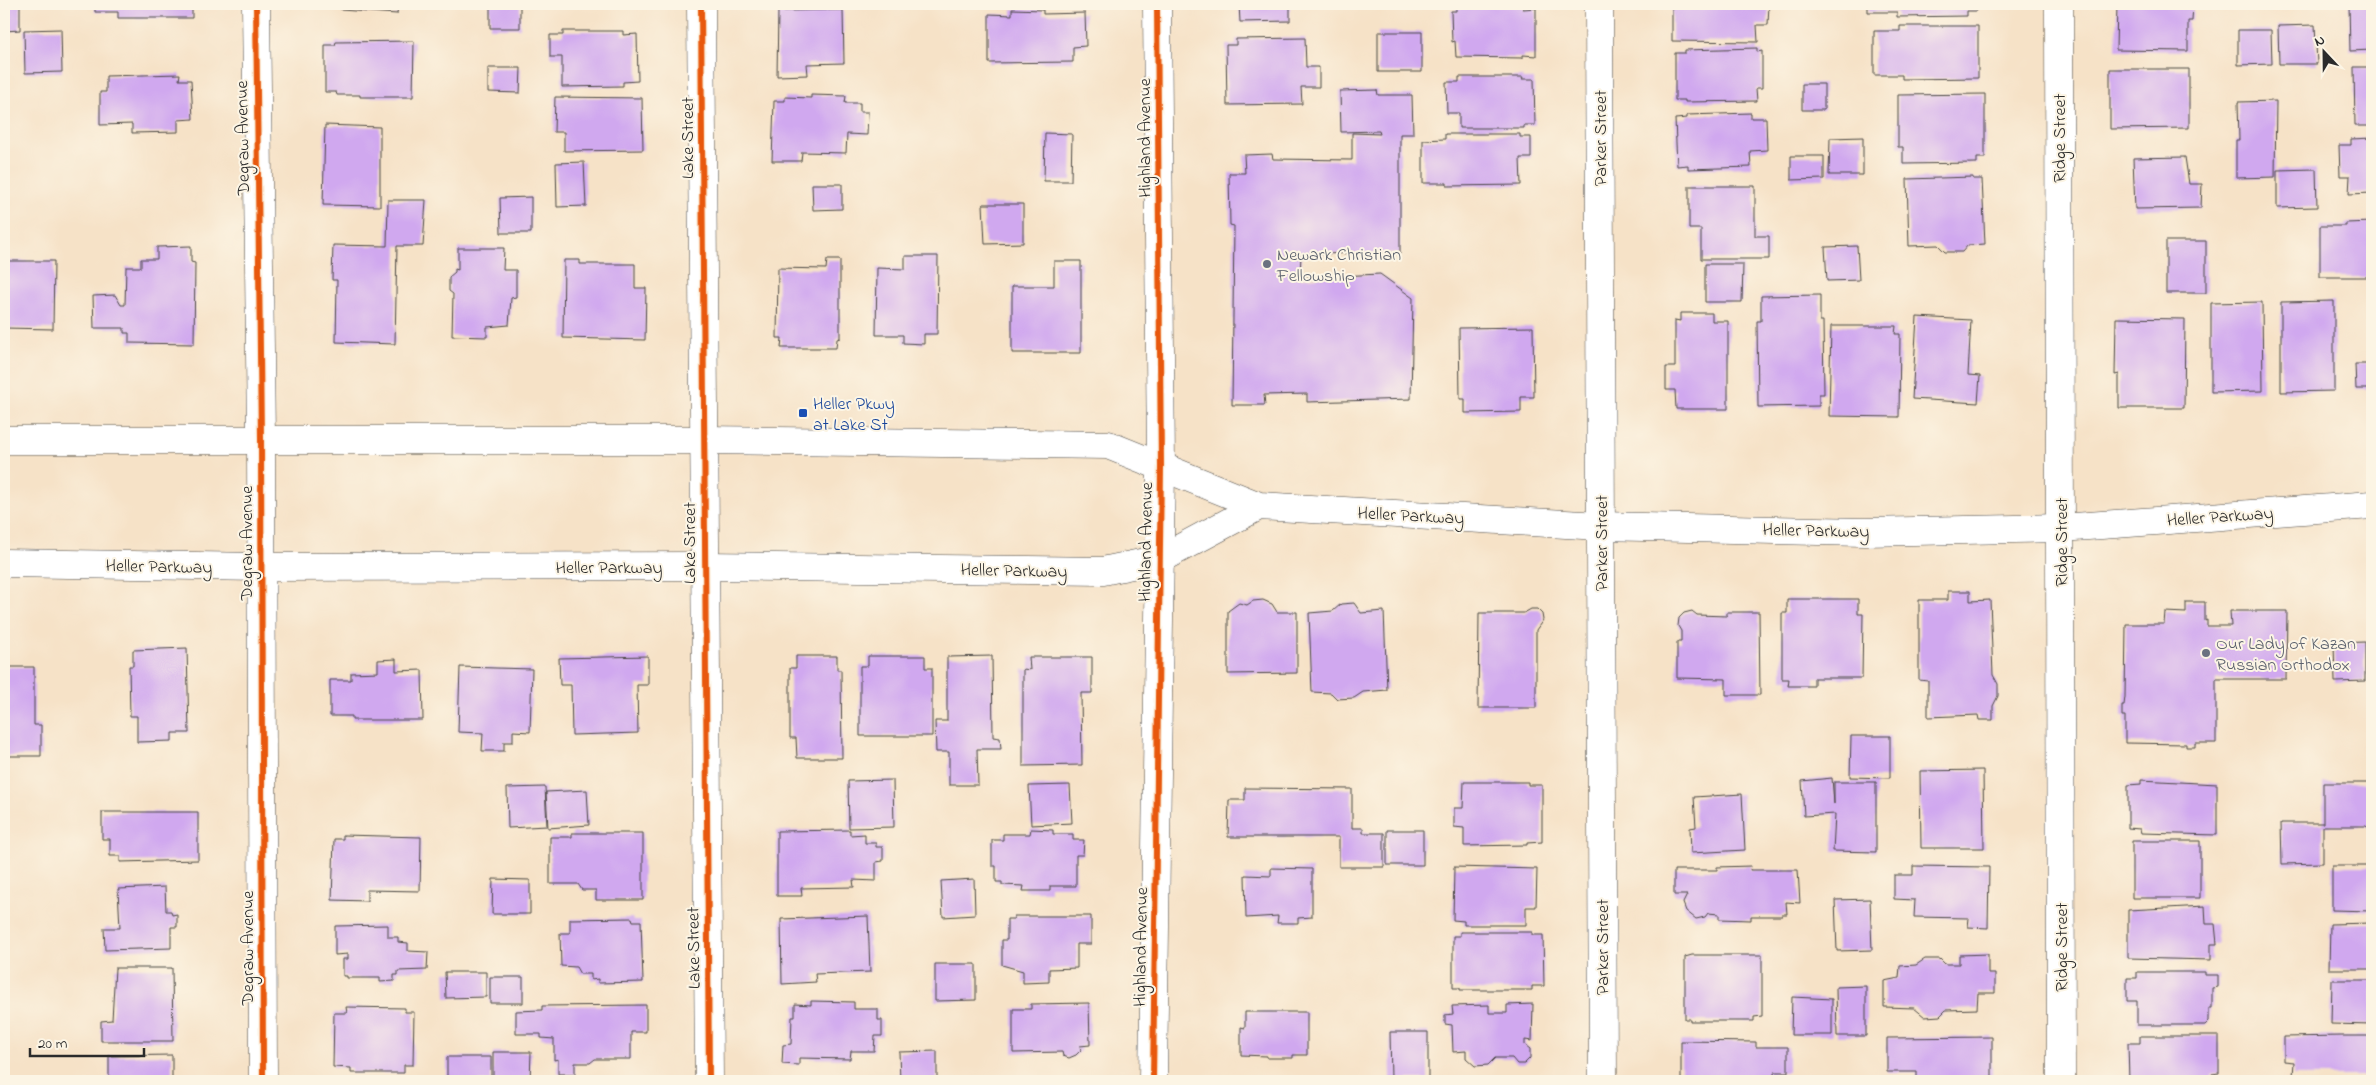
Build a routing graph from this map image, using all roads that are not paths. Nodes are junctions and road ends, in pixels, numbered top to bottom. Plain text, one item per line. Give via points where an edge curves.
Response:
1 (256, 4) edge
2 (701, 4) edge
3 (1157, 4) edge
4 (1599, 4) edge
5 (2059, 4) edge
6 (261, 439) junction
7 (4, 440) edge
8 (703, 440) junction
9 (1161, 467) junction
10 (2372, 505) edge
11 (1259, 506) junction
12 (1600, 526) junction
13 (2060, 528) junction
14 (1160, 559) junction
15 (4, 563) edge
16 (704, 566) junction
17 (261, 567) junction
18 (262, 1081) edge
19 (709, 1081) edge
20 (1153, 1081) edge
21 (1603, 1081) edge
22 (2061, 1081) edge

1 - 6 street, Degraw Avenue
2 - 8 street, Lake Street
3 - 9 street, Highland Avenue
4 - 12 street, Parker Street
5 - 13 street, Ridge Street
6 - 7 street, Heller Parkway
6 - 8 street, Heller Parkway
6 - 17 street, Degraw Avenue
8 - 9 street, Heller Parkway via 1108,446
8 - 16 street, Lake Street
9 - 11 street, Heller Parkway
9 - 14 street, Highland Avenue
10 - 13 street, Heller Parkway
11 - 12 street, Heller Parkway
11 - 14 street, Heller Parkway
12 - 13 street, Heller Parkway via 1864,532
12 - 21 street, Parker Street
13 - 22 street, Ridge Street
14 - 16 street, Heller Parkway via 1103,571
14 - 20 street, Highland Avenue
15 - 17 street, Heller Parkway
16 - 17 street, Heller Parkway
16 - 19 street, Lake Street
17 - 18 street, Degraw Avenue

